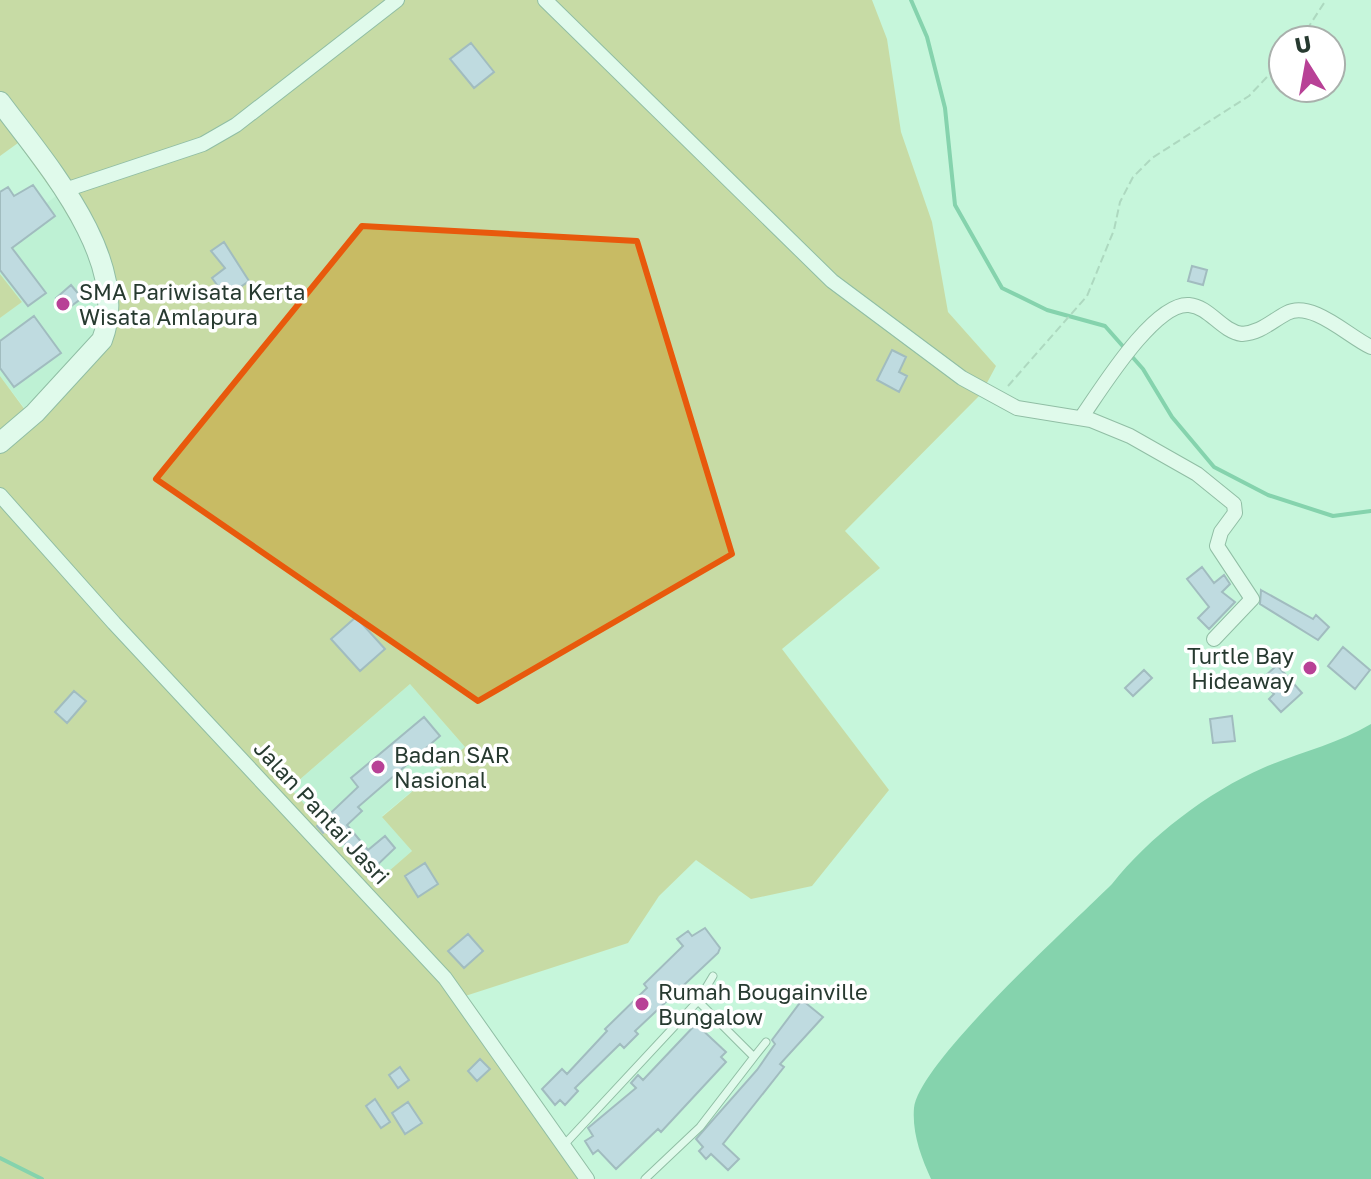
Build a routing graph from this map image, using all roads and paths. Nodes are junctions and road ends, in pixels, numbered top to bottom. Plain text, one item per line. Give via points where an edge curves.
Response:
1 (397, 0) edge
2 (545, 0) edge
3 (1326, 0) edge
4 (1310, 24) edge
5 (1267, 77) edge
6 (0, 102) edge
7 (65, 190) junction
8 (1371, 347) edge
9 (997, 400) junction
10 (1081, 418) junction
11 (0, 443) edge
12 (0, 495) edge
13 (1214, 639) dead end
14 (713, 976) dead end
15 (698, 1001) junction
16 (766, 1042) dead end
17 (754, 1057) junction
18 (563, 1146) junction
19 (587, 1179) edge
20 (645, 1179) edge

1 - 7 street via 236,125 203,144
2 - 9 street via 832,281
3 - 4 path
5 - 9 path via 1249,96 1152,158 1133,177 1087,296
6 - 7 street
7 - 11 street via 97,255 108,325 80,366
8 - 10 street via 1310,311 1286,313 1262,330 1242,334 1199,308 1181,306 1161,314
9 - 10 street via 1035,413
10 - 13 street via 1176,460 1234,504 1235,513 1217,546 1252,599
12 - 18 street, Jalan Pantai Jasri via 445,978
14 - 15 lane
15 - 17 lane
15 - 18 lane
16 - 17 lane
17 - 20 lane via 700,1127
18 - 19 street, Jalan Pantai Jasri

